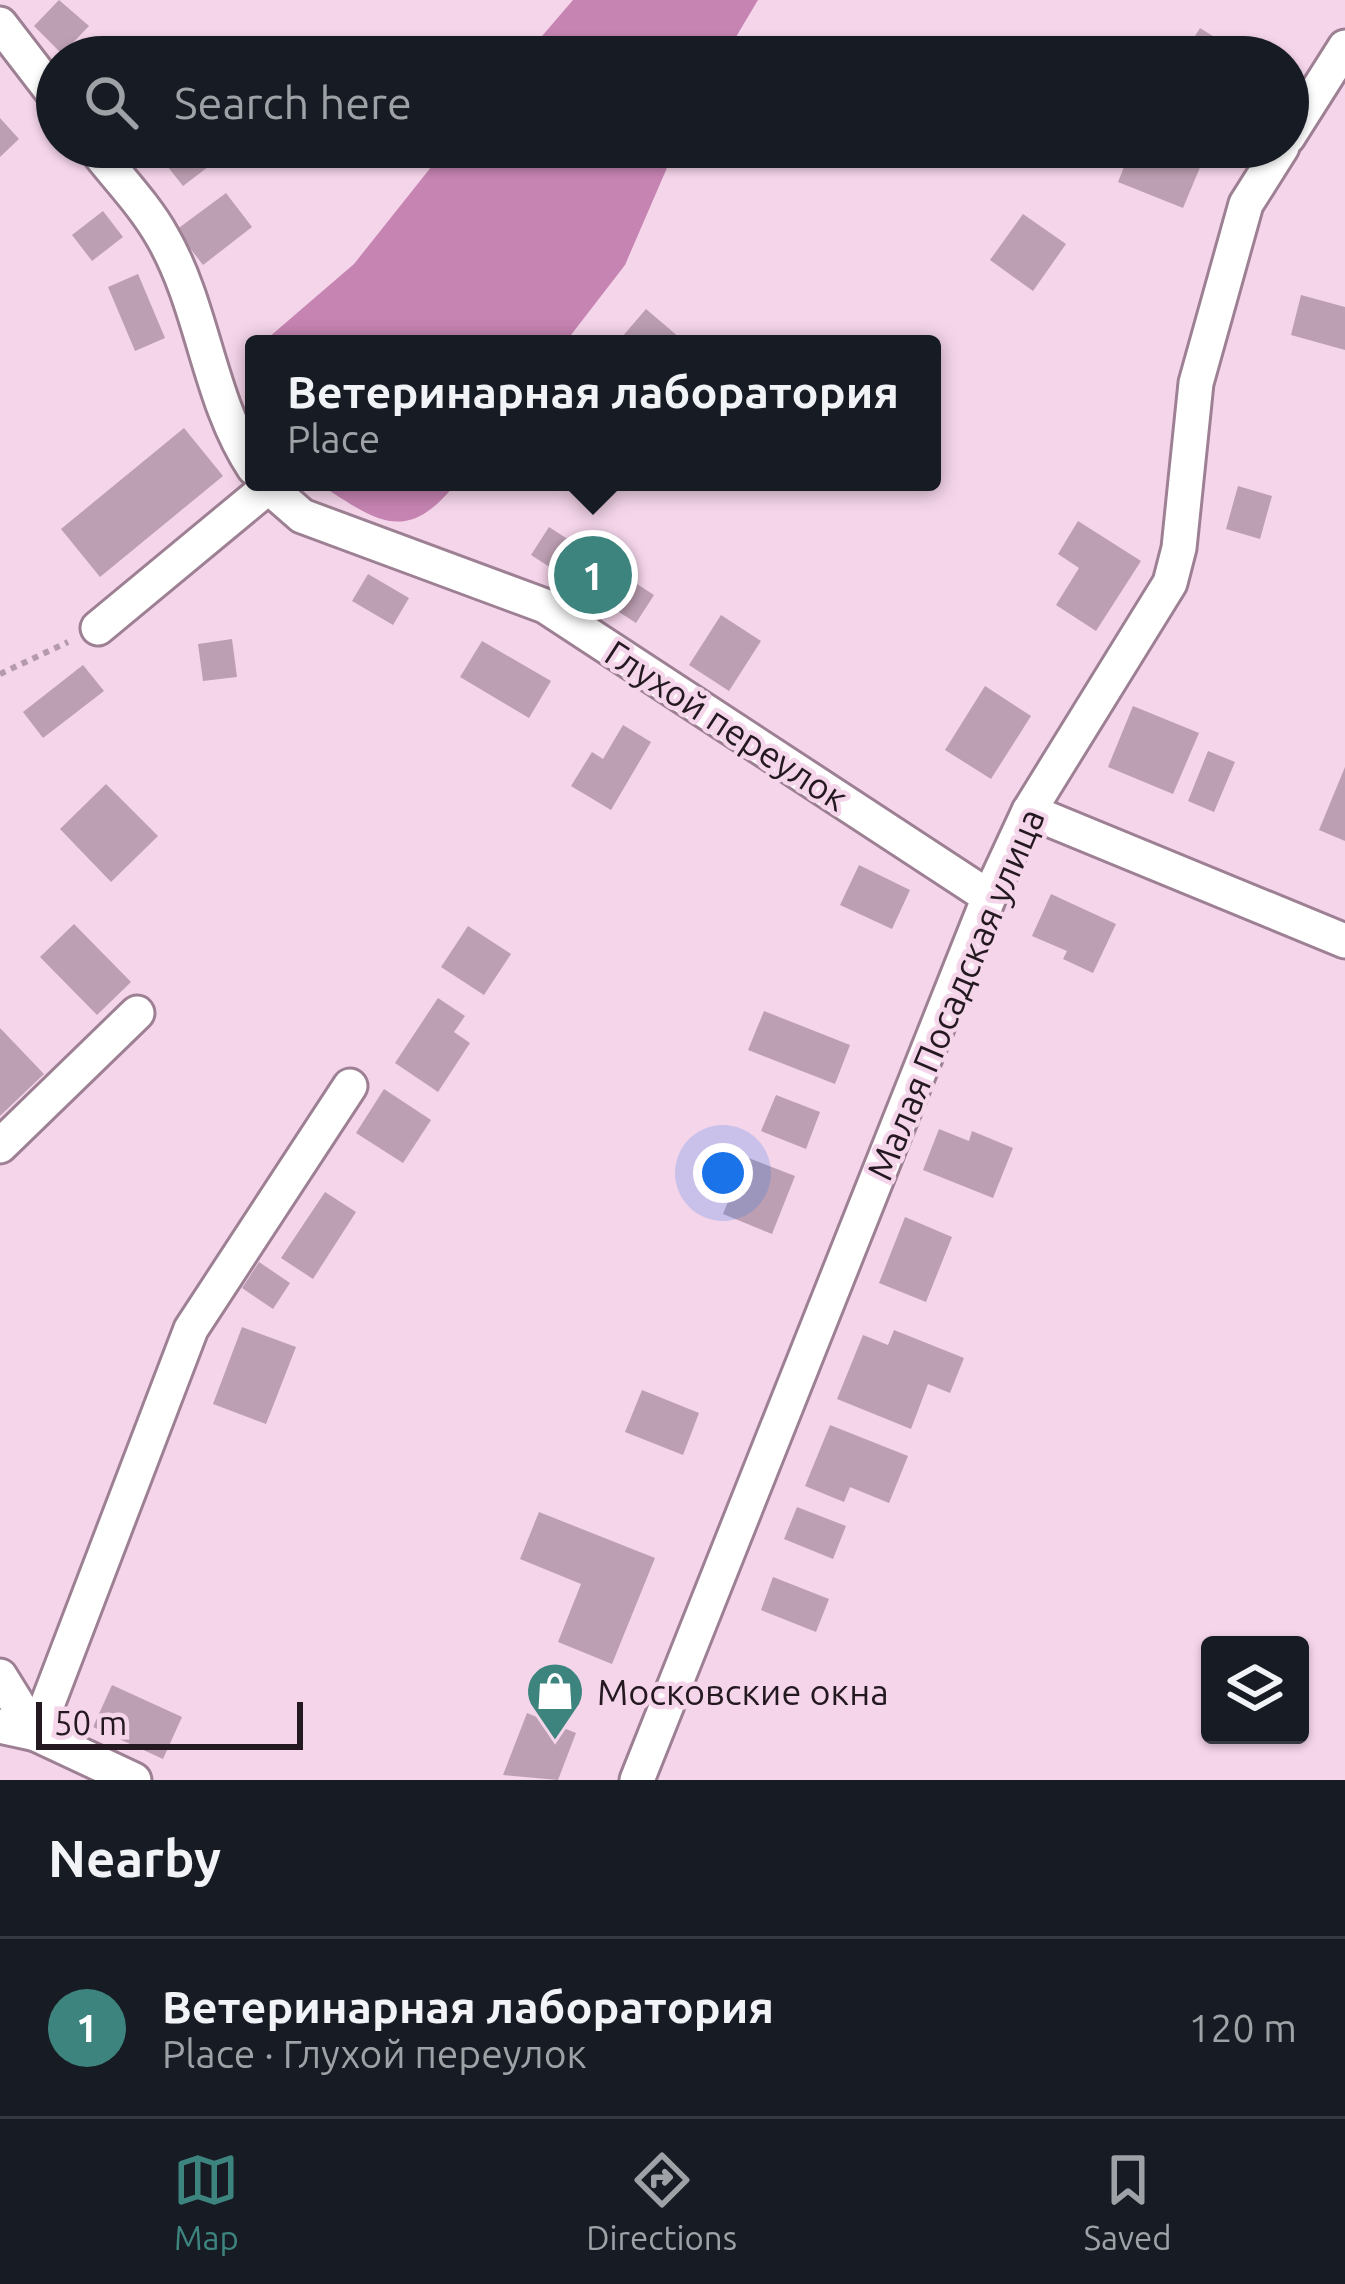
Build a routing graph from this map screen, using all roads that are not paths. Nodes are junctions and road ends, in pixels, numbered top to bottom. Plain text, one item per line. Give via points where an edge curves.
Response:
1 (0, 24) edge
2 (1345, 47) edge
3 (36, 71) edge
4 (1309, 104) edge
5 (110, 168) edge
6 (1268, 168) edge
7 (245, 454) edge
8 (248, 491) edge
9 (274, 491) edge
10 (98, 628) road end
11 (1029, 811) junction
12 (988, 898) junction
13 (1345, 941) edge
14 (137, 1013) dead end
15 (350, 1086) dead end
16 (0, 1146) edge
17 (0, 1676) edge
18 (0, 1726) edge
19 (36, 1734) junction
20 (134, 1780) edge
21 (637, 1780) edge

1 - 3 street
2 - 4 street
5 - 7 street, Глухой переулок via 162,236
6 - 11 street, Малая Посадская улица via 1246,203 1196,383 1170,583
8 - 10 street
9 - 12 street, Глухой переулок via 302,516 545,606
11 - 12 street, Малая Посадская улица
11 - 13 street
12 - 21 street, Малая Посадская улица
14 - 16 street
15 - 19 street via 191,1329
17 - 19 street
18 - 19 street
19 - 20 street

